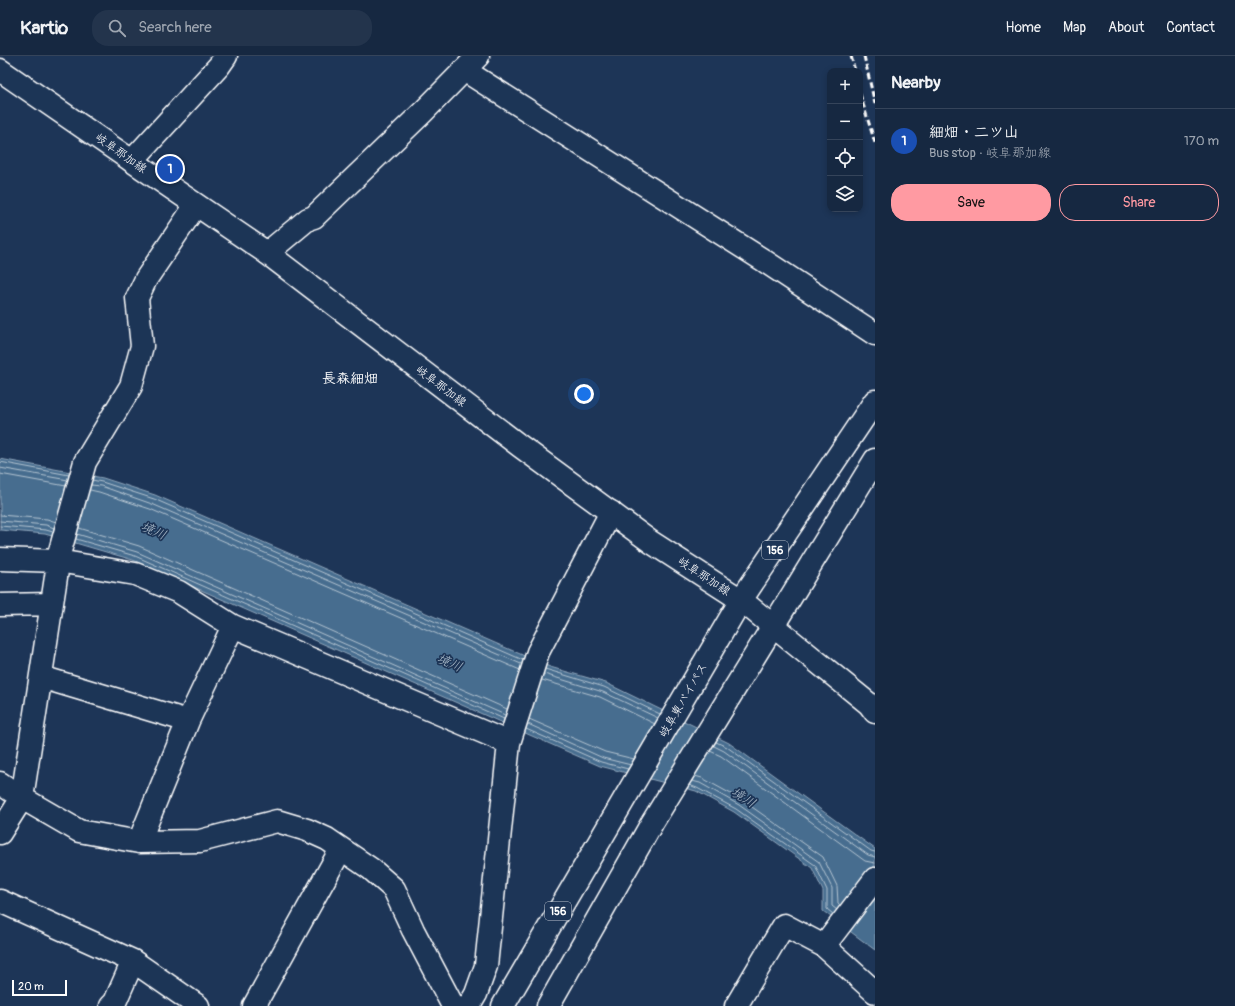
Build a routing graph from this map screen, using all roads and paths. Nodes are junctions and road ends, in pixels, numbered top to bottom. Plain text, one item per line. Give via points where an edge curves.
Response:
1 (226, 56) edge
2 (471, 63) edge
3 (0, 70) edge
4 (132, 161) junction
5 (196, 205) junction
6 (267, 253) junction
7 (875, 334) edge
8 (875, 401) edge
9 (875, 460) edge
10 (611, 512) junction
11 (59, 556) junction
12 (0, 559) edge
13 (741, 600) junction
14 (52, 604) junction
15 (0, 605) edge
16 (233, 626) junction
17 (774, 626) junction
18 (40, 677) junction
19 (873, 705) edge
20 (188, 721) junction
21 (510, 741) junction
22 (0, 783) edge
23 (22, 798) junction
24 (0, 833) edge
25 (139, 842) junction
26 (341, 849) junction
27 (875, 879) edge
28 (0, 901) edge
29 (824, 946) junction
30 (133, 960) junction
31 (875, 992) edge
32 (111, 1006) edge
33 (198, 1006) edge
34 (254, 1006) edge
35 (453, 1006) edge
36 (469, 1006) edge
37 (503, 1006) edge
38 (548, 1006) edge
39 (736, 1006) edge

1 - 4 main road
2 - 6 main road via 314,216
2 - 7 main road
3 - 4 main road, 岐阜那加線
4 - 5 main road, 岐阜那加線
5 - 6 main road, 岐阜那加線
5 - 11 main road via 146,279 137,298 142,346 131,386 85,462
6 - 10 main road, 岐阜那加線 via 520,446
8 - 13 main road, 岐阜東バイパス / 156
9 - 17 main road
10 - 13 main road, 岐阜那加線 via 651,542
10 - 21 main road via 538,652
11 - 12 main road
11 - 14 main road
11 - 16 main road via 135,574 179,592
13 - 17 main road, 岐阜那加線
13 - 37 main road, 岐阜東バイパス / 156
14 - 15 main road
14 - 18 main road
16 - 20 main road
16 - 21 main road
17 - 19 main road, 岐阜那加線
17 - 38 main road via 646,833
18 - 20 main road
18 - 23 main road
20 - 25 main road
21 - 36 main road via 486,966
22 - 23 main road
23 - 24 main road
23 - 25 main road via 79,831
25 - 26 main road via 200,841 277,821 307,830
26 - 34 main road
26 - 35 main road via 371,869 394,889 412,930
27 - 29 main road
28 - 30 main road
29 - 31 main road
29 - 39 main road via 784,925
30 - 32 main road
30 - 33 main road

